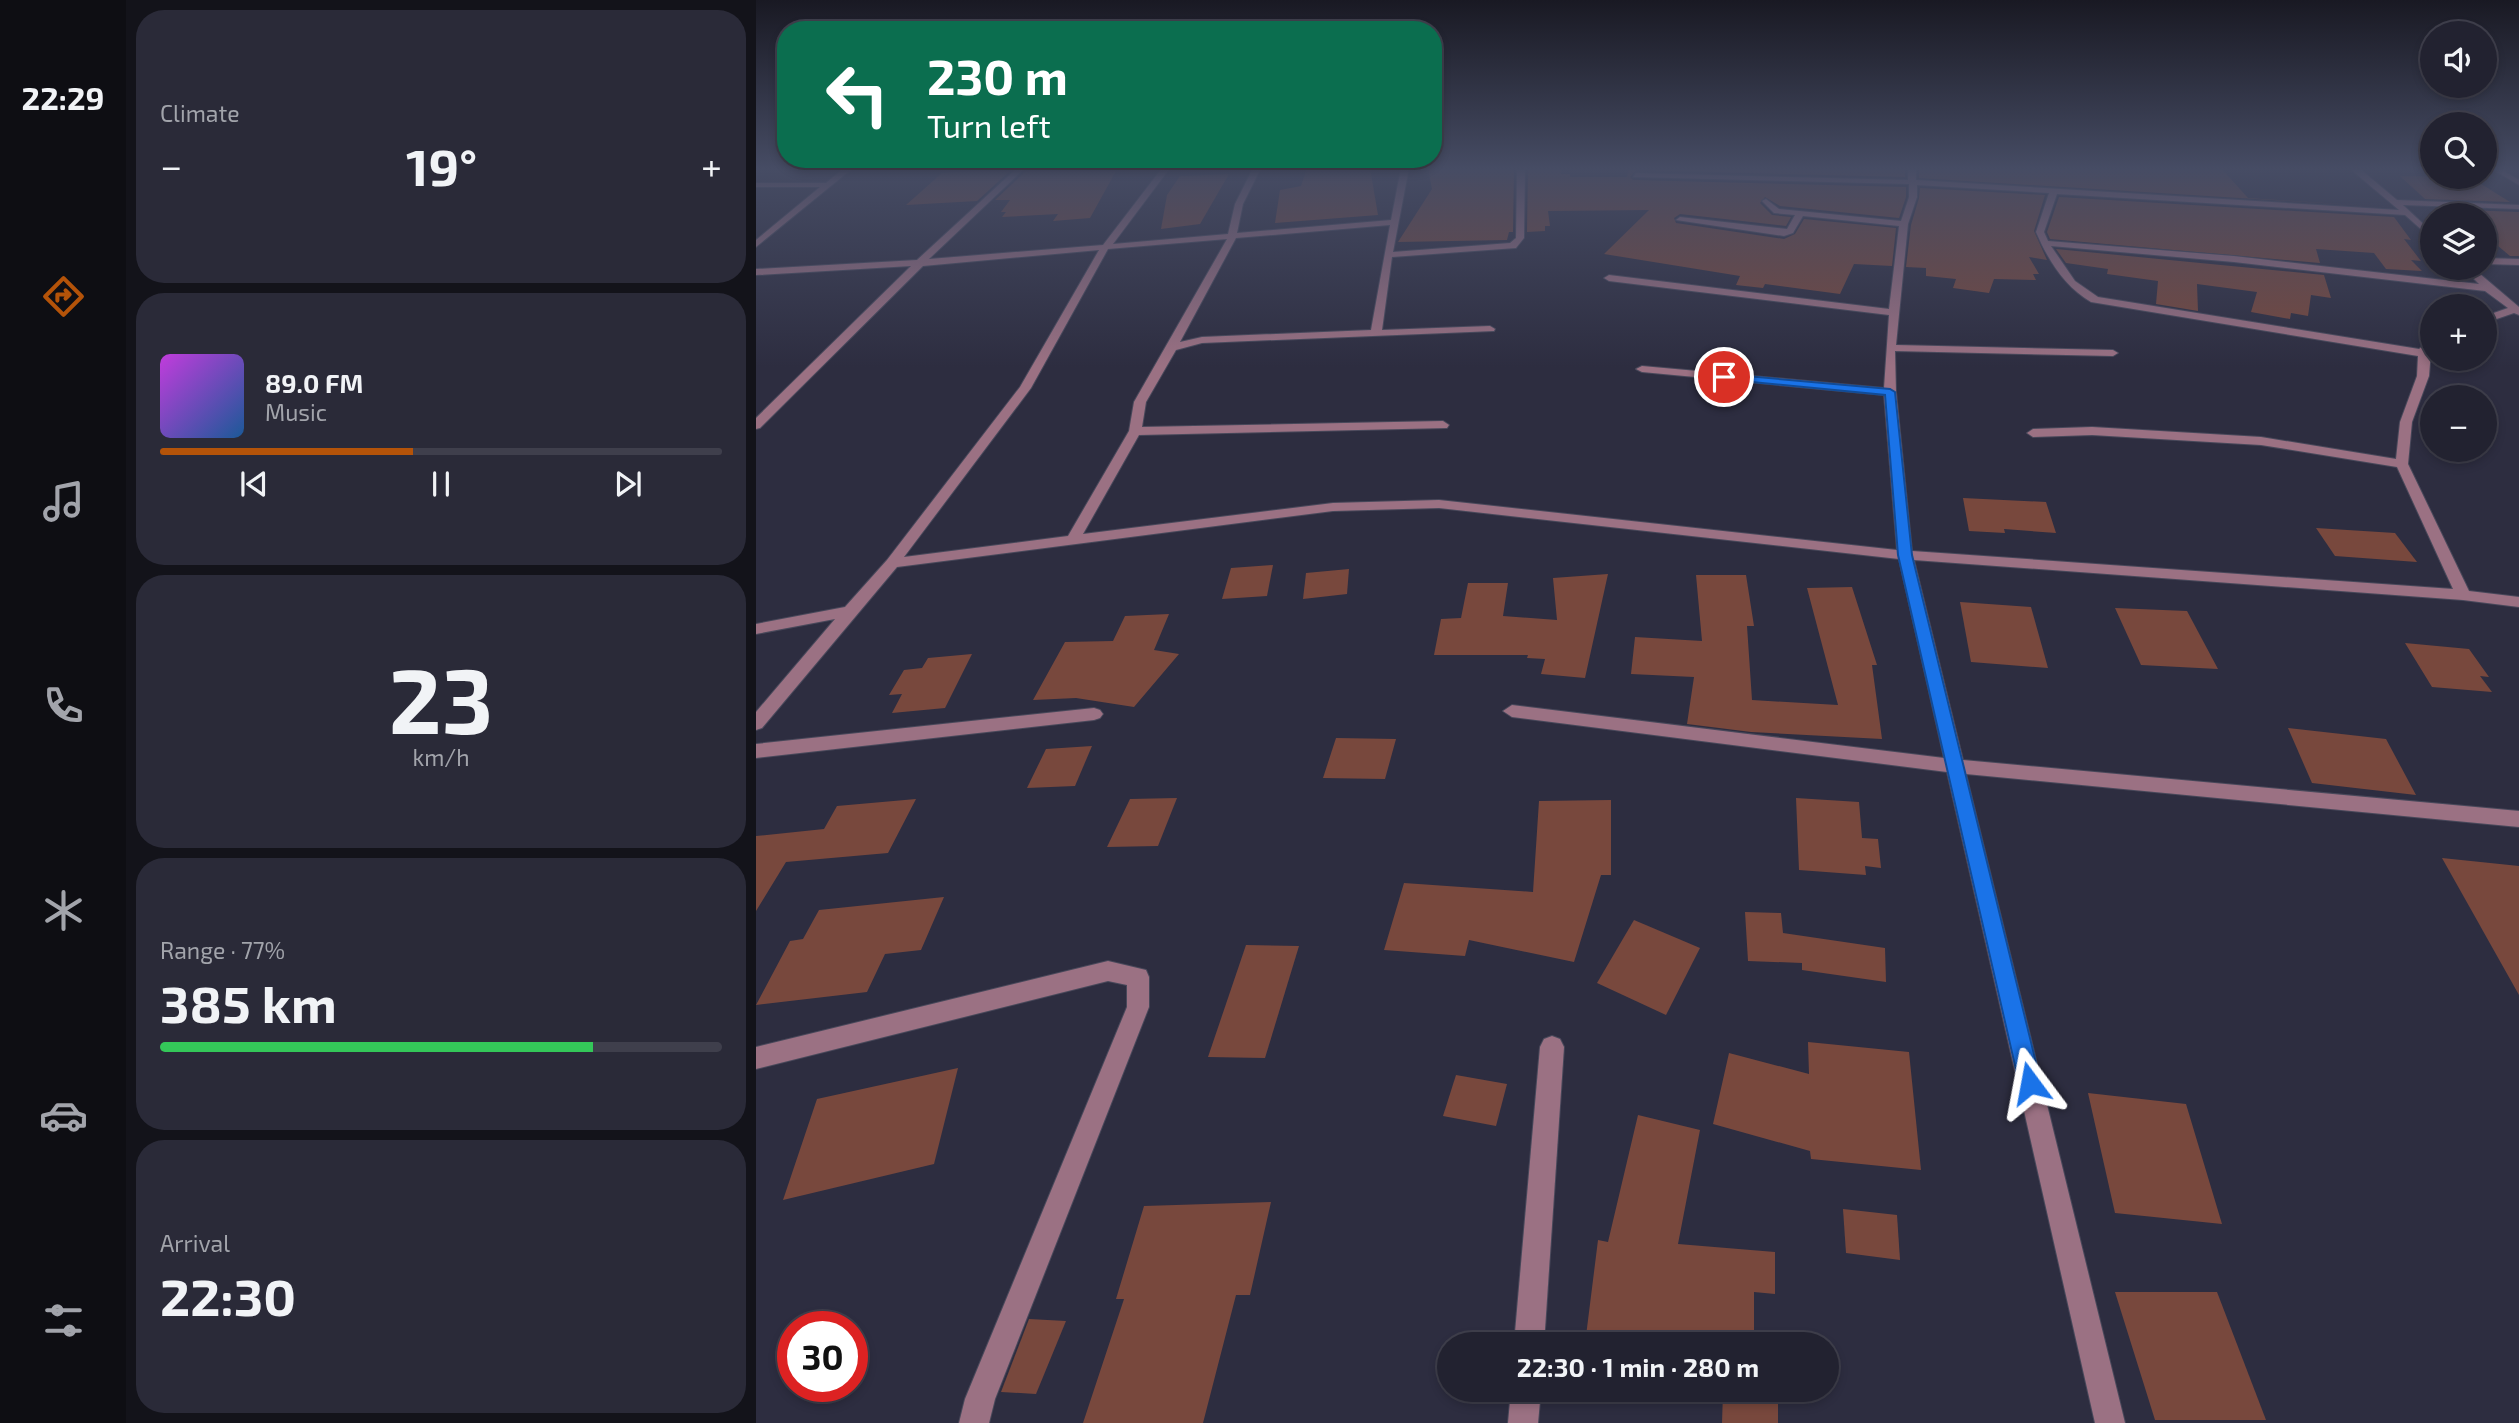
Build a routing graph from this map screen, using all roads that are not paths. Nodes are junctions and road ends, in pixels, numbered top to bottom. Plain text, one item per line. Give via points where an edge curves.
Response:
1 (950, 234) edge
2 (1115, 234) edge
3 (1233, 234) edge
4 (1269, 234) edge
5 (1392, 234) edge
6 (1520, 234) edge
7 (1903, 234) edge
8 (2041, 234) edge
9 (1232, 238) junction
10 (2045, 243) junction
11 (1104, 248) junction
12 (1388, 255) junction
13 (2497, 261) edge
14 (2519, 262) edge
15 (919, 263) junction
16 (756, 272) edge
17 (1609, 278) dead end
18 (2480, 280) edge
19 (2488, 288) junction
20 (2517, 310) edge
21 (1893, 312) junction
22 (2497, 316) edge
23 (1490, 329) dead end
24 (1376, 333) junction
25 (2420, 346) edge
26 (1172, 348) junction
27 (1890, 348) junction
28 (2113, 353) dead end
29 (1642, 369) dead end
30 (2424, 371) edge
31 (1890, 392) junction
32 (756, 425) edge
33 (1443, 425) dead end
34 (1135, 431) junction
35 (2033, 433) dead end
36 (2402, 464) junction
37 (1073, 540) junction
38 (1905, 555) junction
39 (892, 563) junction
40 (2463, 595) junction
41 (2519, 601) edge
42 (850, 611) junction
43 (756, 629) edge
44 (1512, 712) dead end
45 (1094, 714) dead end
46 (756, 724) edge
47 (756, 751) edge
48 (1955, 766) junction
49 (2518, 821) edge
50 (1552, 1047) dead end
51 (756, 1058) edge
52 (1530, 1332) edge
53 (1525, 1402) edge
54 (974, 1423) edge
55 (1523, 1423) edge
56 (2109, 1423) edge

1 - 15 street
2 - 11 street
3 - 9 street
4 - 9 street
5 - 12 street
6 - 12 street via 1513,246 1499,249
7 - 21 street
8 - 10 street
9 - 11 street
9 - 26 street
10 - 19 street
10 - 25 street via 2072,284 2095,300
11 - 15 street
11 - 39 street via 1025,388
12 - 24 street
13 - 14 street
15 - 16 street
15 - 32 street
17 - 21 street
18 - 19 street
19 - 20 street
20 - 22 street
21 - 27 street
23 - 24 street
24 - 26 street via 1202,340
26 - 34 street via 1140,402
27 - 28 street
27 - 31 street
29 - 31 street
30 - 36 street via 2406,422
31 - 38 street
33 - 34 street
34 - 37 street
35 - 36 street via 2092,431 2236,439
36 - 40 street
37 - 38 street via 1333,508 1439,505
37 - 39 street
38 - 40 street
38 - 48 street
39 - 42 street
40 - 41 street
42 - 43 street
42 - 46 street
44 - 48 street
45 - 47 street
48 - 49 street
48 - 56 street
50 - 52 street
51 - 54 street via 1108,971 1138,977 1138,1007
53 - 55 street

